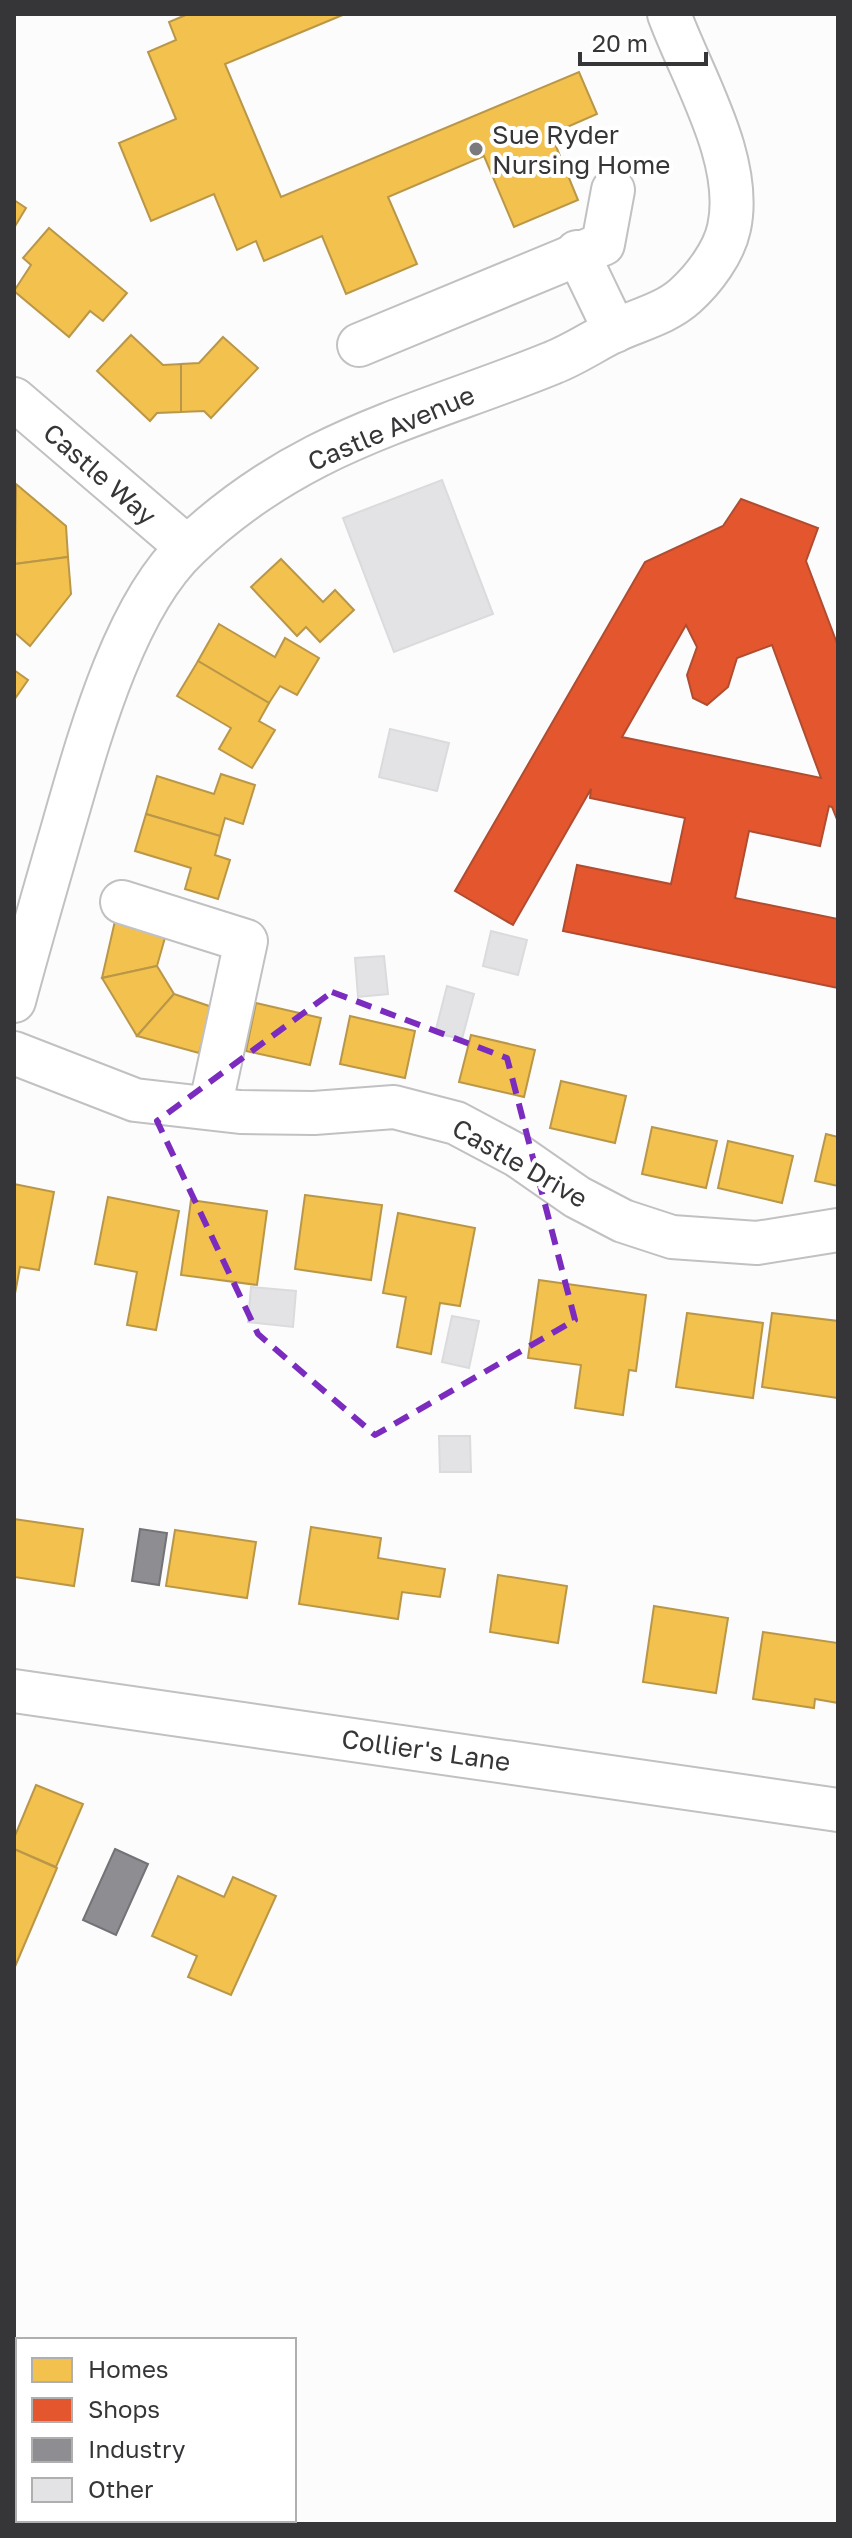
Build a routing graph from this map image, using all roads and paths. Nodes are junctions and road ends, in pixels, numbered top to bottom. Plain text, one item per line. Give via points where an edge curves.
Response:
1 (669, 14) edge
2 (613, 190) dead end
3 (577, 252) junction
4 (615, 331) junction
5 (359, 345) dead end
6 (14, 399) edge
7 (187, 547) junction
8 (122, 902) dead end
9 (14, 1001) edge
10 (14, 1053) edge
11 (210, 1108) junction
12 (838, 1230) edge
13 (14, 1691) edge
14 (838, 1810) edge

1 - 4 street, Castle Avenue via 716,128 732,195 729,230 712,265 685,296 660,313
2 - 3 street via 603,244
3 - 4 street
3 - 5 street
4 - 7 street, Castle Avenue via 555,362 315,457 249,498
6 - 7 street, Castle Way
7 - 9 street, Castle Avenue via 135,624 109,682
8 - 11 street via 246,941
10 - 11 street, Castle Drive via 135,1100
11 - 12 street, Castle Drive via 314,1113 394,1107 456,1123 518,1156 577,1197 623,1221 672,1237 757,1243
13 - 14 street, Collier's Lane

